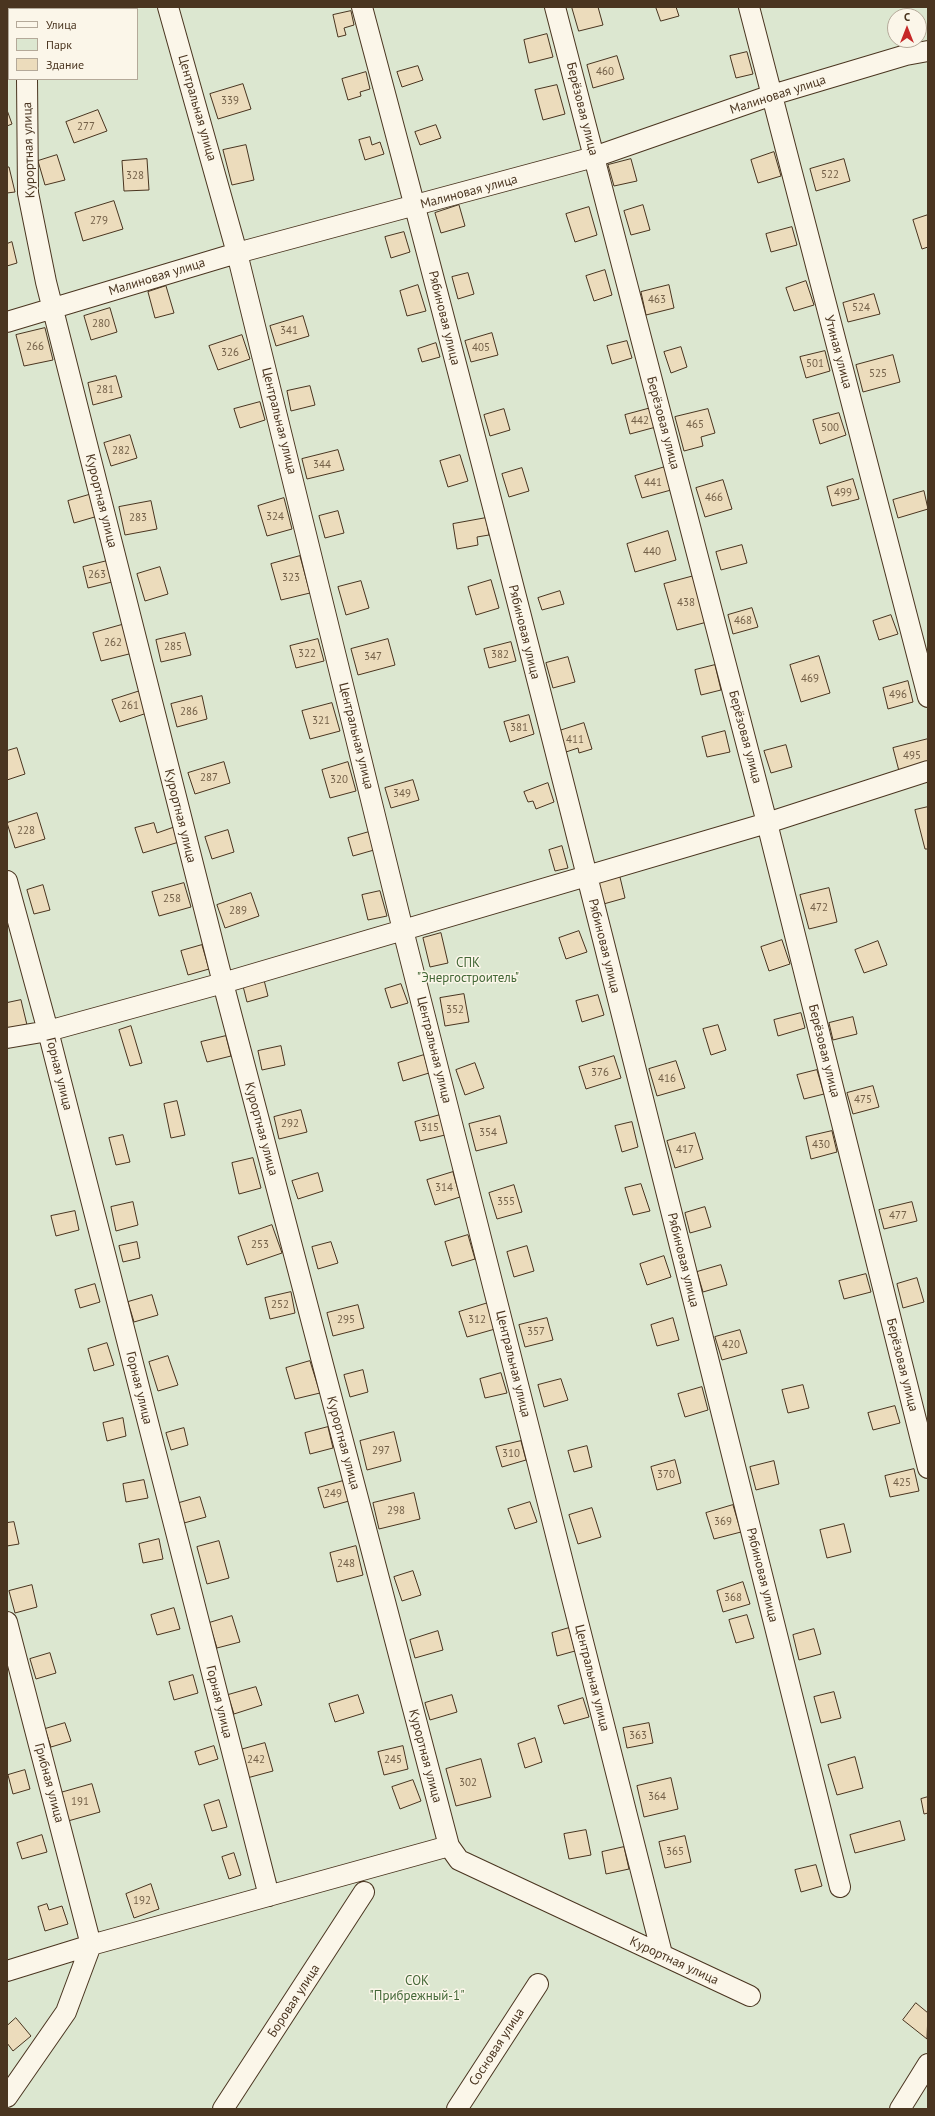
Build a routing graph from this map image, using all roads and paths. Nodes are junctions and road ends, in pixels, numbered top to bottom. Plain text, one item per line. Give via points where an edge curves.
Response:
1 (168, 7) edge
2 (362, 7) edge
3 (555, 7) edge
4 (749, 7) edge
5 (928, 51) edge
6 (27, 80) edge
7 (772, 95) junction
8 (594, 157) junction
9 (416, 206) junction
10 (237, 253) junction
11 (53, 308) junction
12 (7, 322) edge
13 (928, 697) edge
14 (928, 771) edge
15 (767, 823) junction
16 (586, 876) junction
17 (7, 881) edge
18 (404, 930) junction
19 (222, 983) junction
20 (48, 1031) junction
21 (7, 1038) edge
22 (928, 1468) edge
23 (7, 1622) edge
24 (449, 1846) junction
25 (840, 1887) dead end
26 (364, 1892) dead end
27 (269, 1896) junction
28 (91, 1945) junction
29 (662, 1954) junction
30 (7, 1971) edge
31 (538, 1984) dead end
32 (750, 1996) dead end
33 (928, 2064) edge
34 (7, 2097) edge
35 (224, 2109) edge
36 (457, 2109) edge
37 (900, 2109) edge

1 - 10 street, Центральная улица
2 - 9 street, Рябиновая улица
3 - 8 street, Берёзовая улица
4 - 7 street, Утиная улица
5 - 7 street, Малиновая улица via 906,55
6 - 11 street, Курортная улица via 28,193
7 - 8 street, Малиновая улица
7 - 13 street, Утиная улица
8 - 9 street, Малиновая улица
8 - 15 street, Берёзовая улица
9 - 10 street, Малиновая улица
9 - 16 street, Рябиновая улица
10 - 11 street, Малиновая улица
10 - 18 street, Центральная улица
11 - 12 street, Малиновая улица
11 - 19 street, Курортная улица
14 - 15 street
15 - 16 street
15 - 22 street, Берёзовая улица
16 - 18 street
16 - 25 street, Рябиновая улица
17 - 20 street, Горная улица
18 - 19 street
18 - 29 street, Центральная улица
19 - 20 street
19 - 24 street, Курортная улица
20 - 21 street
20 - 27 street, Горная улица
23 - 28 street, Грибная улица
24 - 27 street
24 - 29 street, Курортная улица via 459,1860
26 - 35 street, Боровая улица
27 - 28 street
28 - 30 street
28 - 34 street via 66,2012
29 - 32 street, Курортная улица
31 - 36 street, Сосновая улица
33 - 37 street

